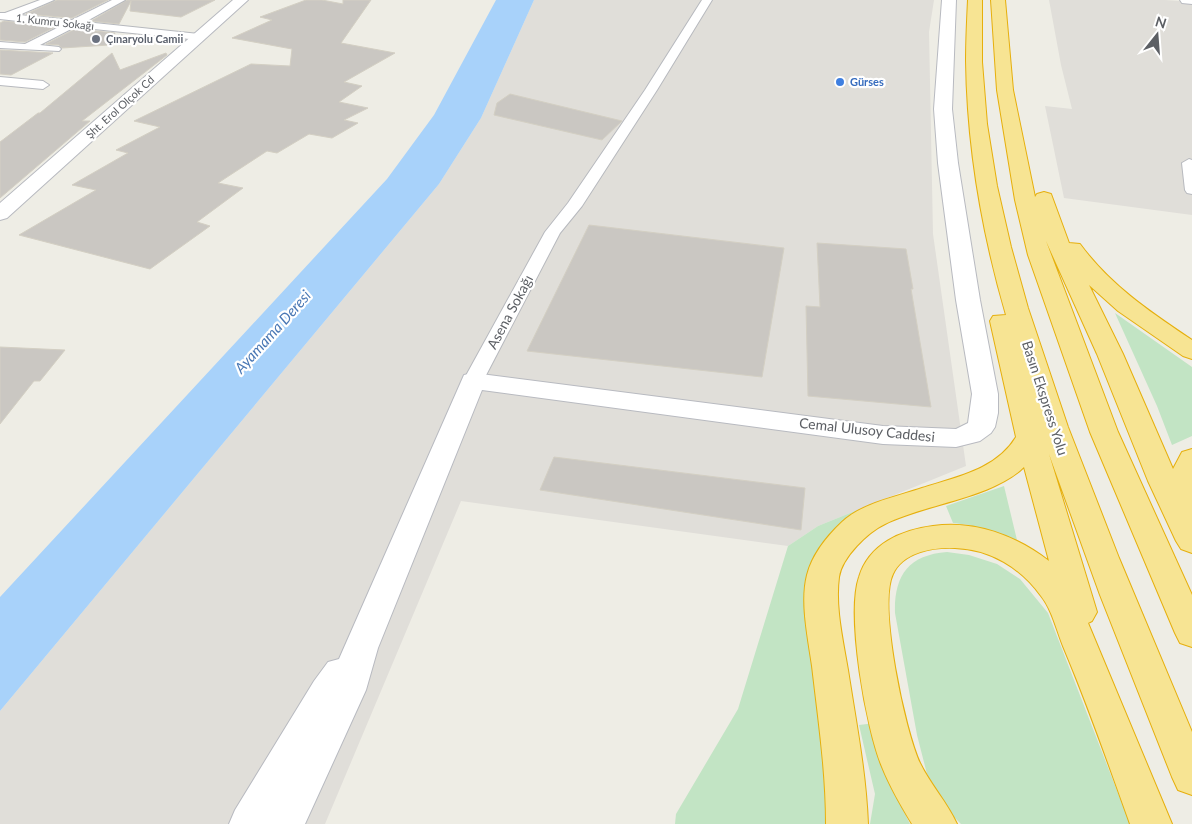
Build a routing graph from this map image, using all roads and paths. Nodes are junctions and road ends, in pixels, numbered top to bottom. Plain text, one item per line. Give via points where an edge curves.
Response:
1 (49, 0) edge
2 (120, 0) edge
3 (240, 0) edge
4 (707, 0) edge
5 (949, 0) edge
6 (974, 0) edge
7 (998, 0) edge
8 (1187, 0) edge
9 (1192, 0) edge
10 (2, 16) edge
11 (74, 24) junction
12 (199, 37) junction
13 (0, 45) edge
14 (27, 47) junction
15 (55, 49) dead end
16 (0, 81) edge
17 (42, 85) dead end
18 (1013, 140) junction
19 (1189, 163) dead end
20 (1192, 190) edge
21 (1044, 199) junction
22 (0, 214) edge
23 (996, 233) junction
24 (1192, 351) edge
25 (473, 381) junction
26 (1030, 437) junction
27 (1192, 459) edge
28 (1192, 511) edge
29 (1192, 540) edge
30 (1192, 632) edge
31 (360, 648) junction
32 (1099, 686) junction
33 (1192, 776) edge
34 (250, 824) edge
35 (284, 824) edge
36 (847, 824) edge
37 (936, 824) edge
38 (1151, 824) edge

1 - 10 street
2 - 11 street
3 - 12 main road, Şht. Erol Olçok Cd
4 - 25 street, Asena Sokağı via 574,206 553,232
5 - 25 main road, Cemal Ulusoy Caddesi via 944,65 948,163 985,394 981,427 970,435 956,438 883,435
6 - 23 highway, Basın Ekspress Yolu via 977,112
7 - 18 highway via 1005,90
8 - 9 main road
10 - 11 street, 1. Kumru Sokağı
11 - 12 street, 1. Kumru Sokağı
11 - 14 street
12 - 22 main road, Şht. Erol Olçok Cd
13 - 14 street
14 - 15 street
16 - 17 street
18 - 21 highway via 1030,162
18 - 30 highway via 1039,255 1078,364 1149,538
19 - 20 street
21 - 24 highway via 1065,239 1090,273 1126,305
21 - 29 highway via 1054,234
23 - 26 highway via 991,261 994,283
23 - 33 highway, Basın Ekspress Yolu via 1037,377 1067,465
25 - 31 main road, Asena Sokağı
26 - 32 highway
26 - 36 highway via 1009,466 994,475 874,516 854,529 829,559 823,576 822,613 846,781
27 - 28 highway via 1183,481
31 - 34 main road via 327,692
31 - 35 main road via 348,690
32 - 37 highway via 1060,599 1035,567 1004,547 974,538 943,534 918,539 897,549 882,563 875,577 871,593 872,625 890,730 900,765
32 - 38 highway

